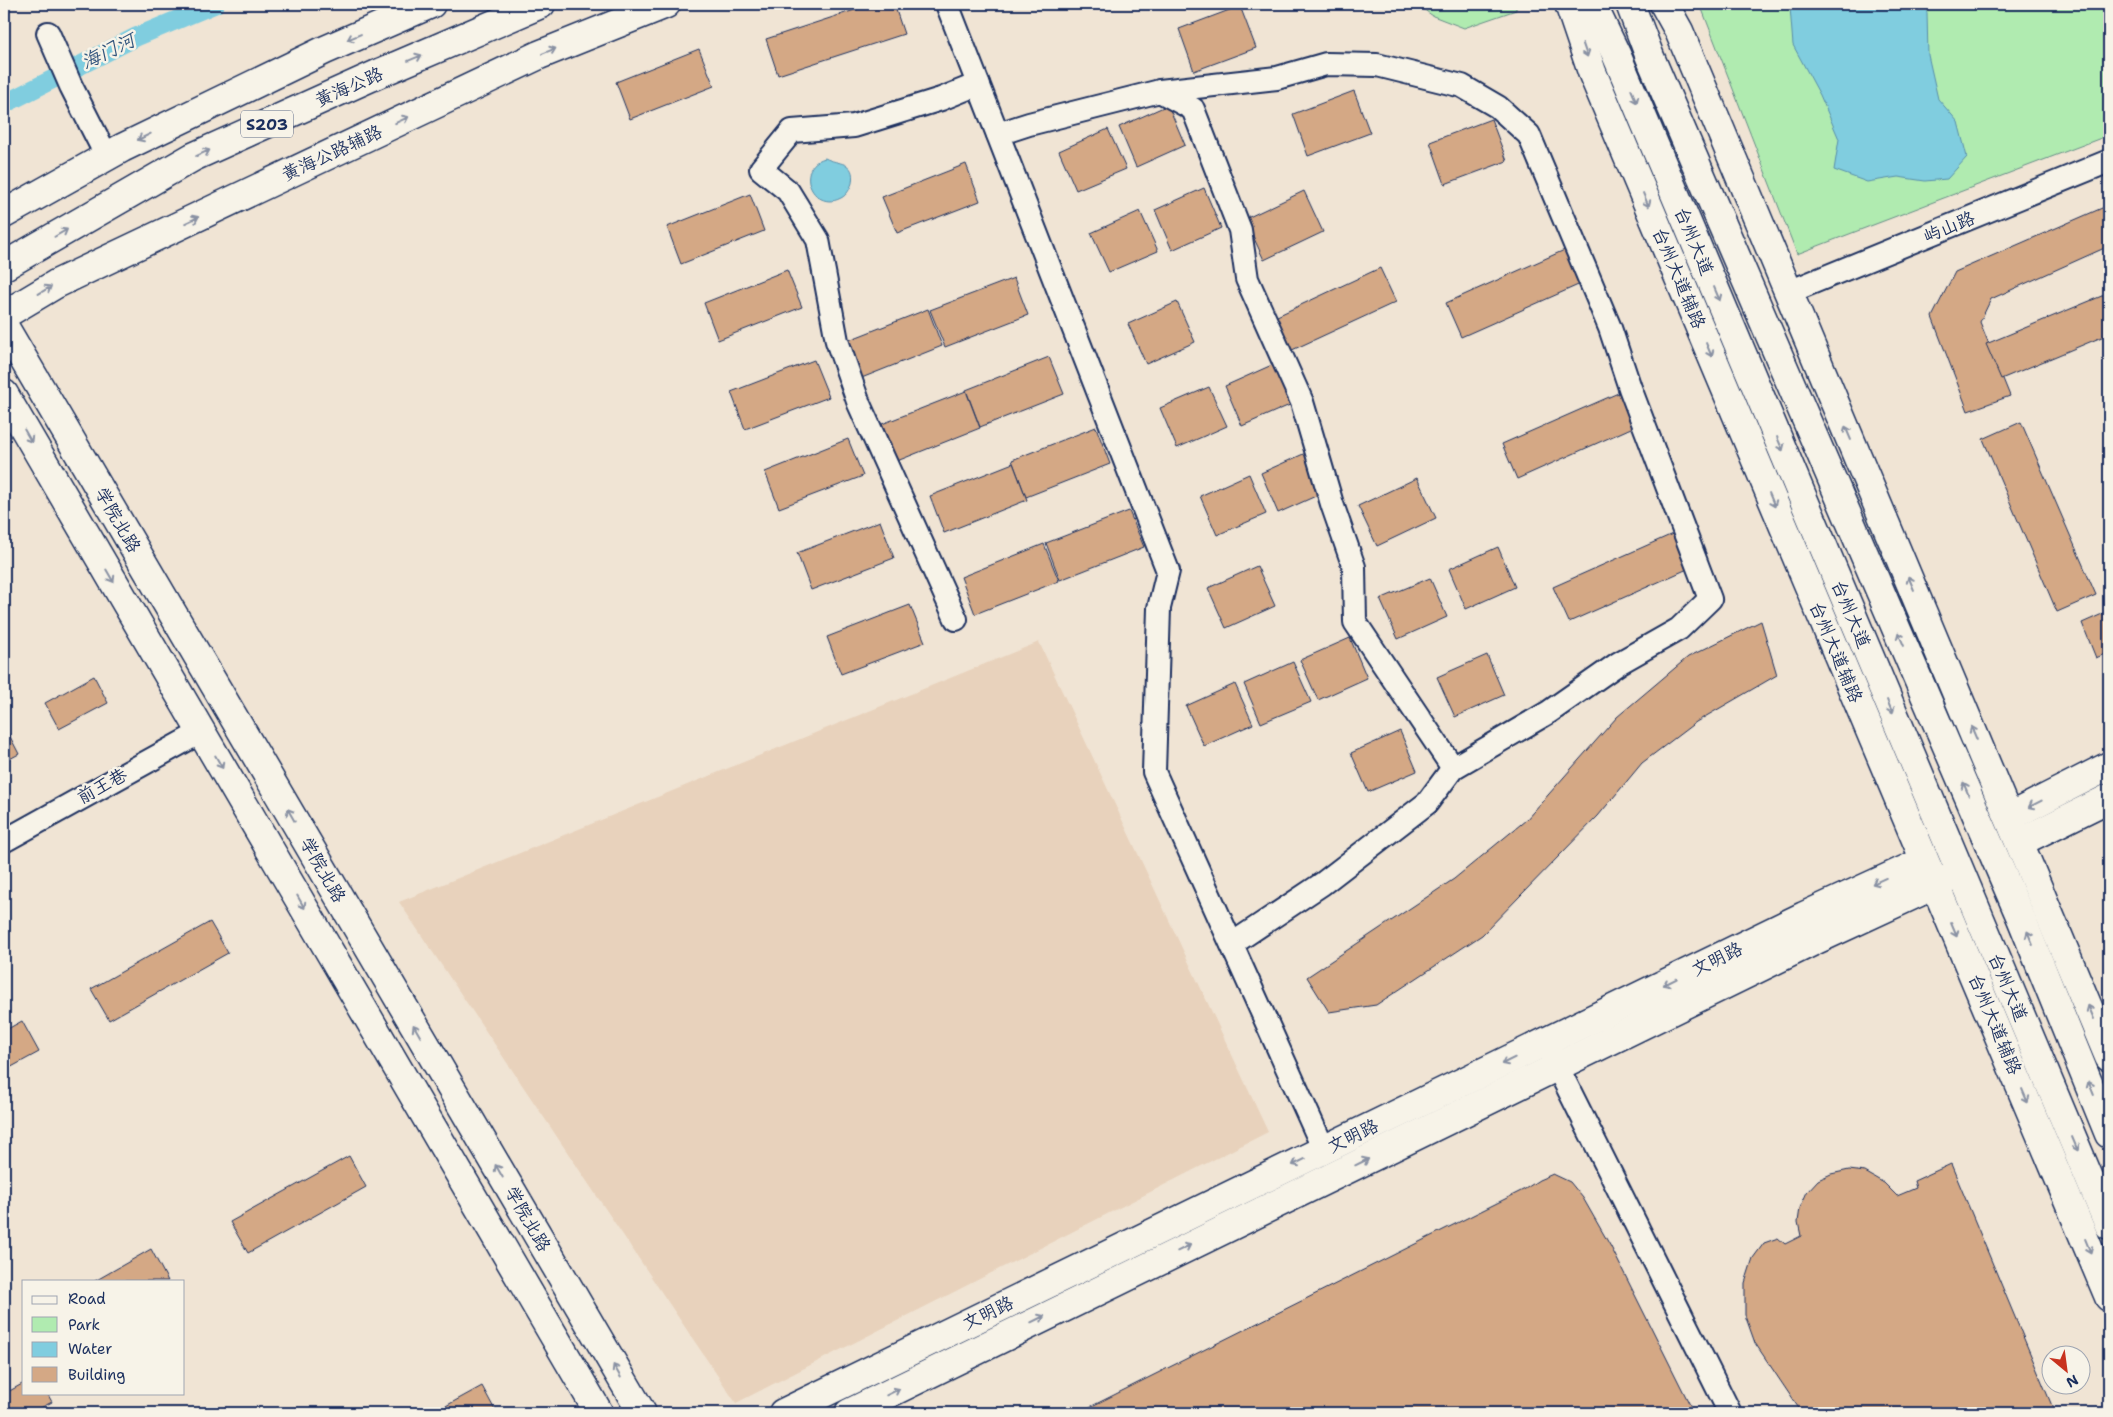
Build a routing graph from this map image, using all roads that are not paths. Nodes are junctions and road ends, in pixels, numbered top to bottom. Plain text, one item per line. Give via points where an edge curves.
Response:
1 (431, 4) edge
2 (541, 4) edge
3 (666, 4) edge
4 (947, 4) edge
5 (1568, 4) edge
6 (1592, 4) edge
7 (1630, 4) edge
8 (1664, 4) edge
9 (48, 34) dead end
10 (978, 84) junction
11 (1160, 91) junction
12 (998, 134) junction
13 (107, 157) junction
14 (2109, 161) edge
15 (4, 214) edge
16 (4, 266) edge
17 (1789, 292) junction
18 (4, 316) edge
19 (4, 326) edge
20 (4, 394) edge
21 (956, 619) dead end
22 (201, 732) junction
23 (2109, 766) edge
24 (1453, 768) junction
25 (2078, 782) junction
26 (2099, 803) edge
27 (2009, 816) junction
28 (4, 841) edge
29 (2020, 842) junction
30 (1924, 861) junction
31 (1960, 874) junction
32 (1935, 886) junction
33 (1804, 916) junction
34 (1816, 940) junction
35 (1232, 944) junction
36 (1551, 1055) junction
37 (2109, 1057) edge
38 (2109, 1134) edge
39 (1324, 1150) junction
40 (2109, 1225) edge
41 (2109, 1297) edge
42 (599, 1413) edge
43 (642, 1413) edge
44 (783, 1413) edge
45 (849, 1413) edge
46 (1730, 1413) edge

1 -> 13 main road, S203 via 325,50
16 -> 2 main road, 黄海公路 / S203 via 193,157
18 -> 3 main road, 黄海公路辅路 via 56,284 539,55
4 - 10 street
5 -> 30 main road, 台州大道辅路 via 1592,72
6 -> 31 main road, 台州大道 via 1616,54
38 -> 7 main road, 台州大道 via 2021,918
8 - 17 main road via 1679,31
9 - 13 street
10 - 12 street
10 - 21 street via 854,126 792,131 761,169 788,191 818,240 838,341 859,404
11 - 12 street
11 - 24 street via 1193,109 1240,230 1247,279 1302,402 1354,567 1355,622
11 - 24 street via 1277,78 1326,64 1377,66 1462,86 1498,107 1529,135 1562,210 1610,328 1710,599 1679,629 1619,663 1549,712
12 - 35 street via 1168,571 1159,608 1154,772
13 - 15 main road, S203
14 - 17 street, 屿山路
27 -> 17 main road
43 -> 19 main road, 学院北路
20 -> 22 main road, 学院北路
22 - 28 street, 前王巷
22 -> 42 main road, 学院北路
23 - 25 main road
24 - 35 street via 1427,803 1322,884
25 - 26 main road via 2070,791 2070,799 2079,806
25 -> 27 main road
26 - 29 main road
27 - 29 main road
37 -> 29 main road
30 - 32 main road, 台州大道辅路
30 -> 33 main road, 文明路
31 - 32 main road, 文明路
31 -> 40 main road, 台州大道
32 - 34 main road, 文明路
32 -> 41 main road, 台州大道辅路
33 - 34 main road via 1816,917 1823,922 1823,929
33 -> 36 main road, 文明路
34 - 36 main road, 文明路
35 - 39 street
36 -> 39 main road, 文明路
45 -> 36 main road, 文明路
36 - 46 street
39 -> 44 main road, 文明路

